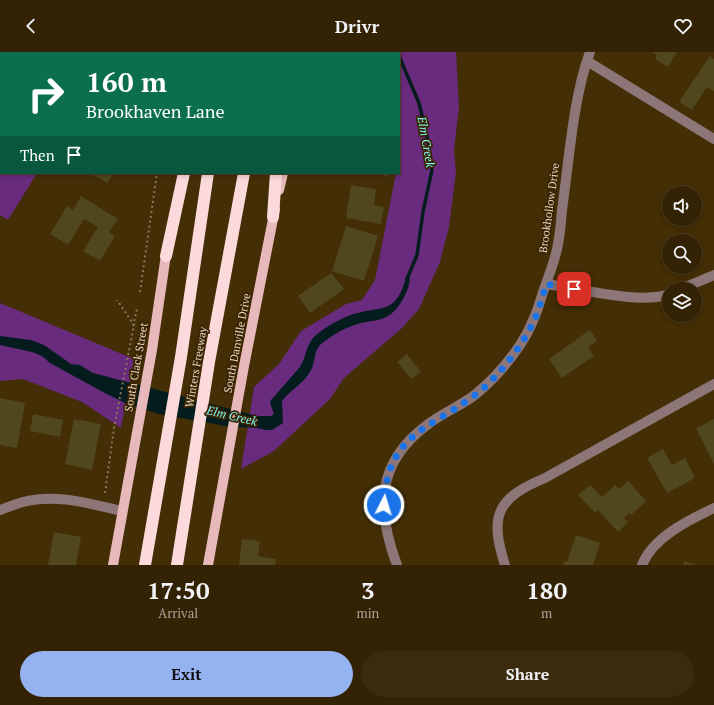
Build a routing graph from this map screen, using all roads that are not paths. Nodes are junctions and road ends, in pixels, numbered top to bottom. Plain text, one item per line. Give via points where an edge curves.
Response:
1 (588, 56) edge
2 (714, 139) edge
3 (178, 174) edge
4 (184, 174) edge
5 (208, 174) edge
6 (244, 174) edge
7 (276, 174) edge
8 (282, 174) edge
9 (273, 217) junction
10 (166, 256) junction
11 (714, 275) edge
12 (698, 282) edge
13 (546, 284) junction
14 (662, 296) edge
15 (714, 384) edge
16 (714, 508) edge
17 (0, 510) edge
18 (122, 510) junction
19 (113, 565) edge
20 (145, 565) edge
21 (177, 565) edge
22 (208, 565) edge
23 (397, 565) edge
24 (504, 565) edge
25 (642, 565) edge

1 - 2 street
1 - 13 street, Brookhollow Drive via 572,136 558,249
3 - 10 main road, South Clack Street
4 - 10 highway
5 - 20 highway, Winters Freeway via 181,357
6 - 21 highway, Winters Freeway via 209,362
7 - 9 highway
8 - 9 main road, South Danville Drive
9 - 22 main road, South Danville Drive
10 - 18 main road, South Clack Street via 152,350
11 - 12 street
13 - 14 street via 597,294
13 - 23 street, Brookhollow Drive via 535,317 520,344 502,368 476,395 428,424 408,440 393,461 384,488 384,505 391,549
15 - 24 street via 545,478 524,486 507,500 497,521 499,548
16 - 25 street via 675,529 656,546
17 - 18 street via 24,501 48,499
18 - 19 main road, South Clack Street

